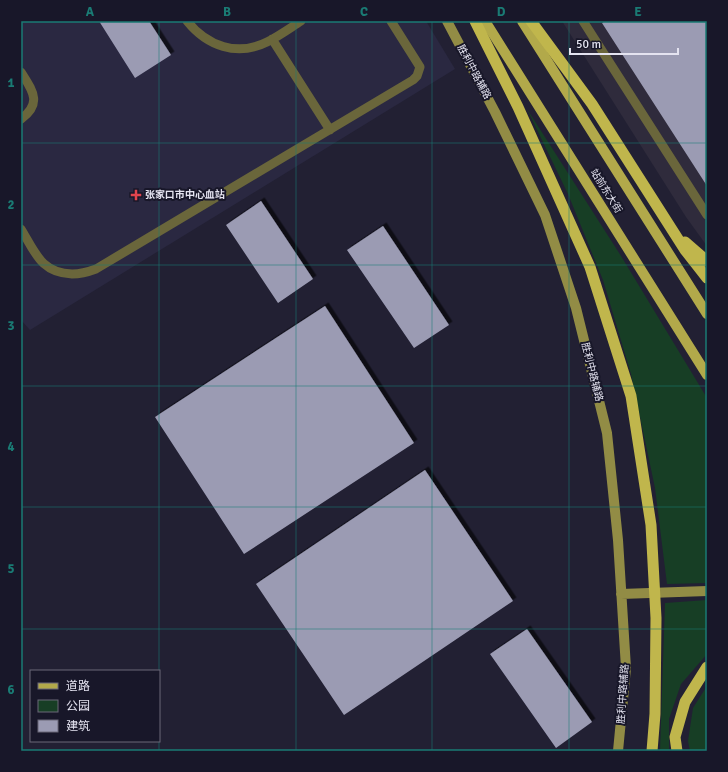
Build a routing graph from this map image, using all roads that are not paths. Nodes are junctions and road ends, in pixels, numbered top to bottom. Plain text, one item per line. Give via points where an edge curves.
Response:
1 (187, 21) edge
2 (302, 21) edge
3 (391, 21) edge
4 (447, 21) edge
5 (475, 21) edge
6 (485, 21) edge
7 (522, 21) edge
8 (531, 21) edge
9 (583, 21) edge
10 (272, 39) junction
11 (21, 72) edge
12 (21, 119) edge
13 (330, 130) junction
14 (707, 215) edge
15 (21, 229) edge
16 (672, 229) junction
17 (707, 261) edge
18 (707, 278) edge
19 (707, 314) edge
20 (707, 375) edge
21 (707, 591) edge
22 (655, 593) junction
23 (622, 594) junction
24 (707, 668) edge
25 (618, 751) edge
26 (652, 751) edge
27 (677, 751) edge

1 - 10 lane via 217,46 232,49 251,48
2 - 10 lane
3 - 13 lane via 420,67 417,76
4 - 23 main road, 胜利中路辅路 via 545,215 576,308 607,433
5 - 22 highway via 518,107 590,267 631,396 651,525
6 - 20 main road, 站前东大街
7 - 19 main road, 站前东大街
8 - 16 highway via 592,104
9 - 14 lane
10 - 13 lane
11 - 12 lane via 34,97 34,104 29,113
13 - 15 lane via 88,272 67,274 48,268
16 - 17 highway
16 - 18 highway
21 - 22 main road
22 - 23 main road
22 - 26 highway via 656,714
23 - 25 main road, 胜利中路辅路 via 626,668
24 - 27 highway via 685,702 675,737

